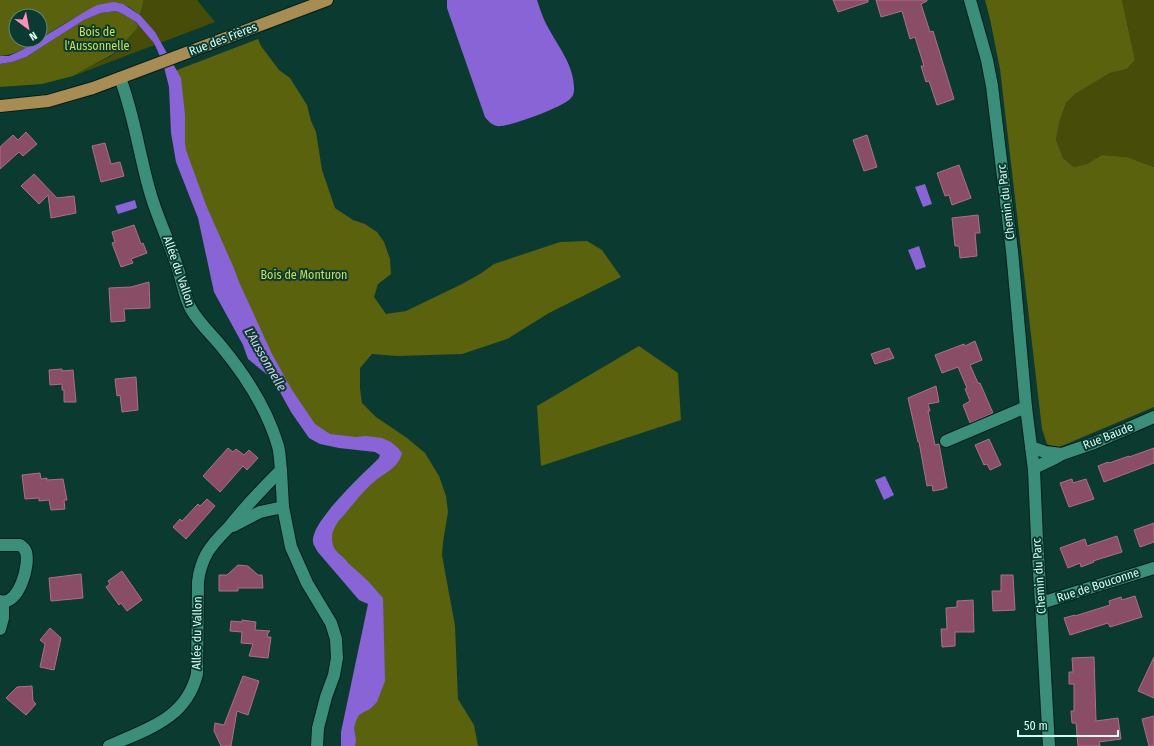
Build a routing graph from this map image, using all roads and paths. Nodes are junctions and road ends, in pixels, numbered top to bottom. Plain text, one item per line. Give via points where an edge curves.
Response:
1 (327, 0) edge
2 (970, 0) edge
3 (120, 78) junction
4 (0, 106) edge
5 (1026, 407) junction
6 (1154, 417) edge
7 (946, 441) dead end
8 (1031, 447) junction
9 (1062, 454) junction
10 (1034, 468) junction
11 (281, 470) junction
12 (283, 507) junction
13 (227, 529) junction
14 (0, 545) edge
15 (1154, 568) edge
16 (2, 601) edge
17 (1041, 603) junction
18 (0, 629) edge
19 (109, 746) edge
20 (317, 746) edge
21 (1049, 746) edge

1 - 3 main road, Rue des Frères
2 - 5 street, Chemin du Parc via 992,86 1012,251
3 - 4 main road, Rue des Frères via 48,101
3 - 11 street, Allée du Vallon via 150,193 178,267 184,292 206,330 238,368 260,402 278,447
5 - 7 street
5 - 8 street, Chemin du Parc
6 - 9 street, Rue Baude
8 - 9 street, Rue Baude
8 - 10 street, Chemin du Parc
9 - 10 street, Rue Baude
10 - 17 street, Chemin du Parc
11 - 12 street, Allée du Vallon
11 - 13 street, Allée du Vallon
12 - 13 street, Allée du Vallon via 260,512
12 - 20 street, Allée du Vallon via 291,546 307,583 331,623 336,639 337,658 334,675 318,728
13 - 19 street, Allée du Vallon via 207,553 199,573 197,674 189,695 178,710 165,720
14 - 16 street via 20,545 26,554 25,571 19,590 14,597
15 - 17 street, Rue de Bouconne
16 - 18 street via 3,618
17 - 21 street, Chemin du Parc

